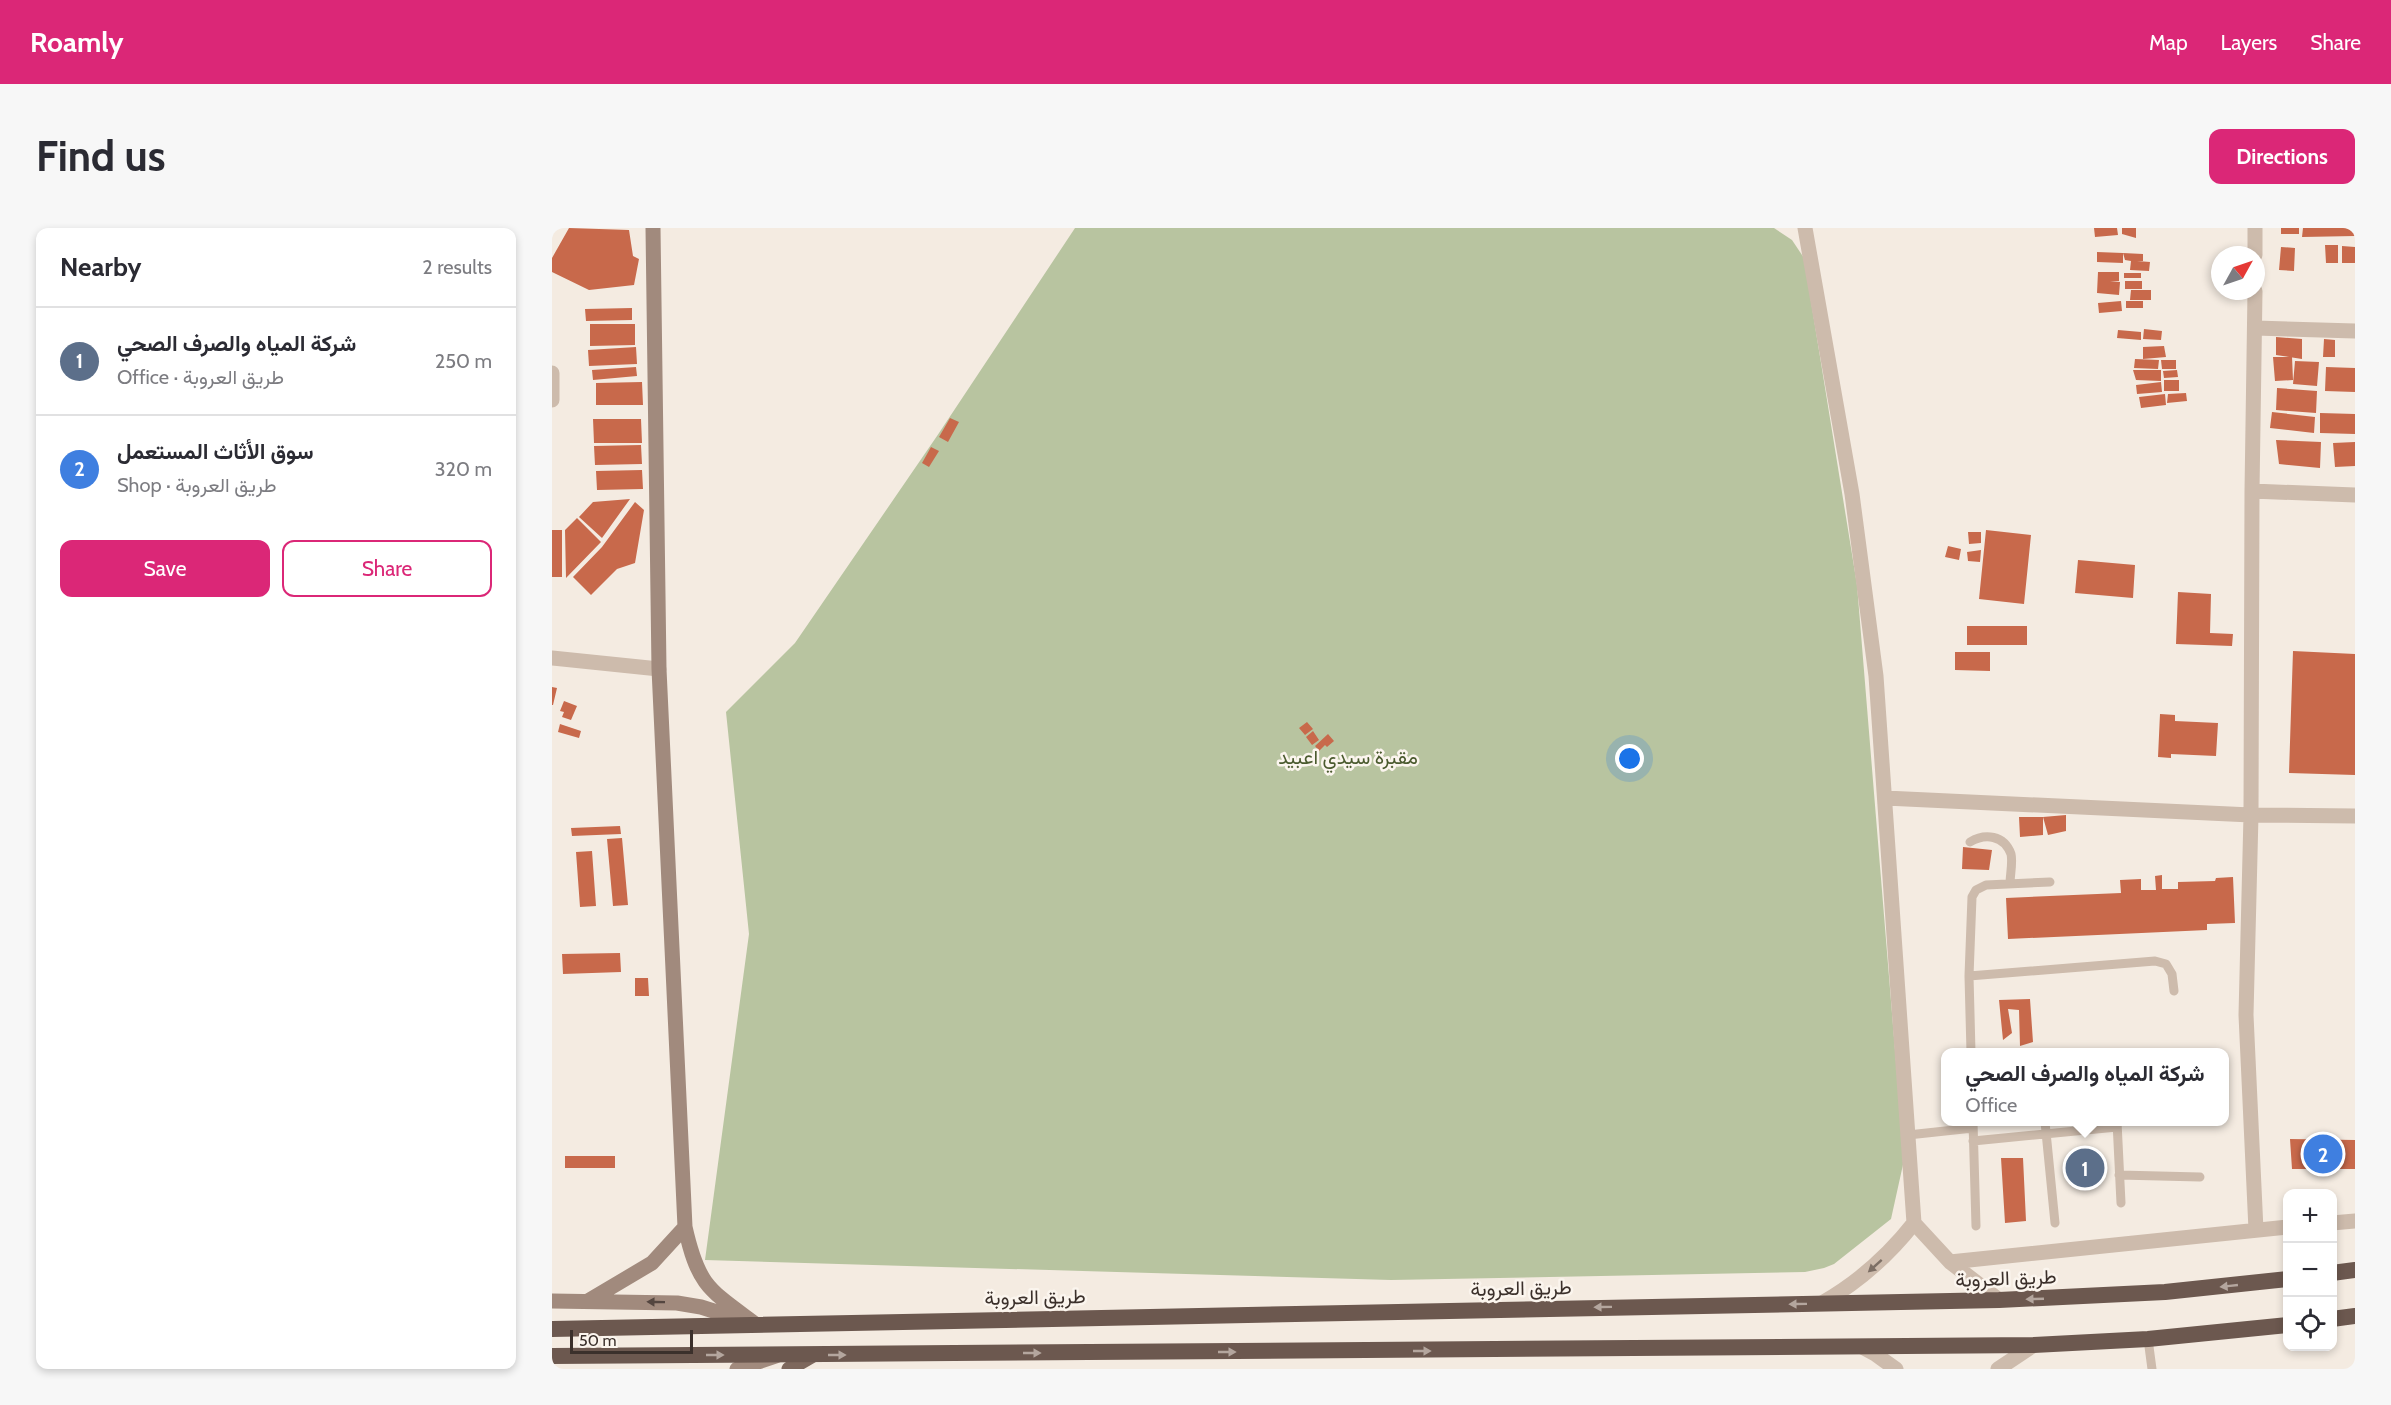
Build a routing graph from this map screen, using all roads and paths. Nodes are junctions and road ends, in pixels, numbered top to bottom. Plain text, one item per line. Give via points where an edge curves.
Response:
1 (653, 228) edge
2 (1805, 228) edge
3 (2255, 228) edge
4 (2255, 246) edge
5 (2255, 300) edge
6 (2255, 328) junction
7 (2355, 331) edge
8 (552, 373) edge
9 (552, 400) edge
10 (2252, 491) junction
11 (2355, 495) edge
12 (552, 658) edge
13 (659, 669) junction
14 (1885, 798) junction
15 (2252, 815) junction
16 (2355, 816) edge
17 (1970, 842) dead end
18 (2050, 882) dead end
19 (2010, 884) junction
20 (1969, 976) junction
21 (2174, 991) dead end
22 (1971, 1048) edge
23 (1966, 1126) edge
24 (1973, 1126) edge
25 (2045, 1126) edge
26 (2103, 1126) edge
27 (2117, 1126) edge
28 (2046, 1134) junction
29 (1908, 1135) junction
30 (1973, 1141) junction
31 (2119, 1175) junction
32 (2200, 1177) dead end
33 (2121, 1203) dead end
34 (2355, 1221) edge
35 (1914, 1223) junction
36 (2055, 1223) dead end
37 (2337, 1223) edge
38 (1976, 1226) dead end
39 (685, 1227) junction
40 (2283, 1227) edge
41 (2256, 1230) junction
42 (1950, 1262) junction
43 (2355, 1270) edge
44 (2337, 1272) edge
45 (2283, 1280) edge
46 (1999, 1300) junction
47 (552, 1301) edge
48 (587, 1302) junction
49 (1822, 1303) junction
50 (2355, 1316) edge
51 (2337, 1318) edge
52 (754, 1323) junction
53 (2283, 1326) edge
54 (552, 1329) edge
55 (2148, 1339) junction
56 (2034, 1345) junction
57 (1862, 1347) junction
58 (778, 1355) junction
59 (813, 1355) junction
60 (552, 1356) edge
61 (737, 1369) edge
62 (789, 1369) edge
63 (1896, 1369) edge
64 (1998, 1369) edge
65 (2152, 1369) edge

1 - 13 main road
2 - 14 street via 1861,555 1876,676
3 - 4 street
5 - 6 street
6 - 7 street
6 - 10 street
8 - 9 street
10 - 11 street
10 - 15 street
12 - 13 street
13 - 39 main road
14 - 15 street
14 - 29 street
15 - 16 street
15 - 41 street via 2246,1015
17 - 19 lane via 1981,836 1994,837 2005,845 2011,855
18 - 19 lane
19 - 20 lane via 1986,885 1972,897
20 - 21 lane via 2155,961 2166,964
20 - 22 lane
23 - 29 lane
24 - 30 lane
25 - 28 lane
26 - 28 lane
27 - 31 lane
28 - 30 lane
28 - 36 lane
29 - 35 street
30 - 38 lane
31 - 32 lane
31 - 33 lane
34 - 37 street
35 - 42 street
35 -> 49 street via 1873,1269
39 - 48 main road via 652,1263
39 - 52 main road via 699,1275 713,1293
40 - 41 street
41 - 42 street
42 - 46 street
43 - 44 highway
45 -> 46 highway, طريق العروبة via 2165,1292
46 - 49 highway, طريق العروبة
47 - 48 main road, طريق العروبة
52 -> 48 main road, طريق العروبة via 677,1303
49 -> 52 highway, طريق العروبة
50 - 51 highway
52 - 54 highway, طريق العروبة
53 - 55 highway
55 - 56 highway
55 - 65 lane
56 - 57 highway
56 - 64 street
59 -> 57 highway
57 - 63 street
58 - 59 highway
60 -> 58 highway
58 - 61 main road
59 - 62 main road

